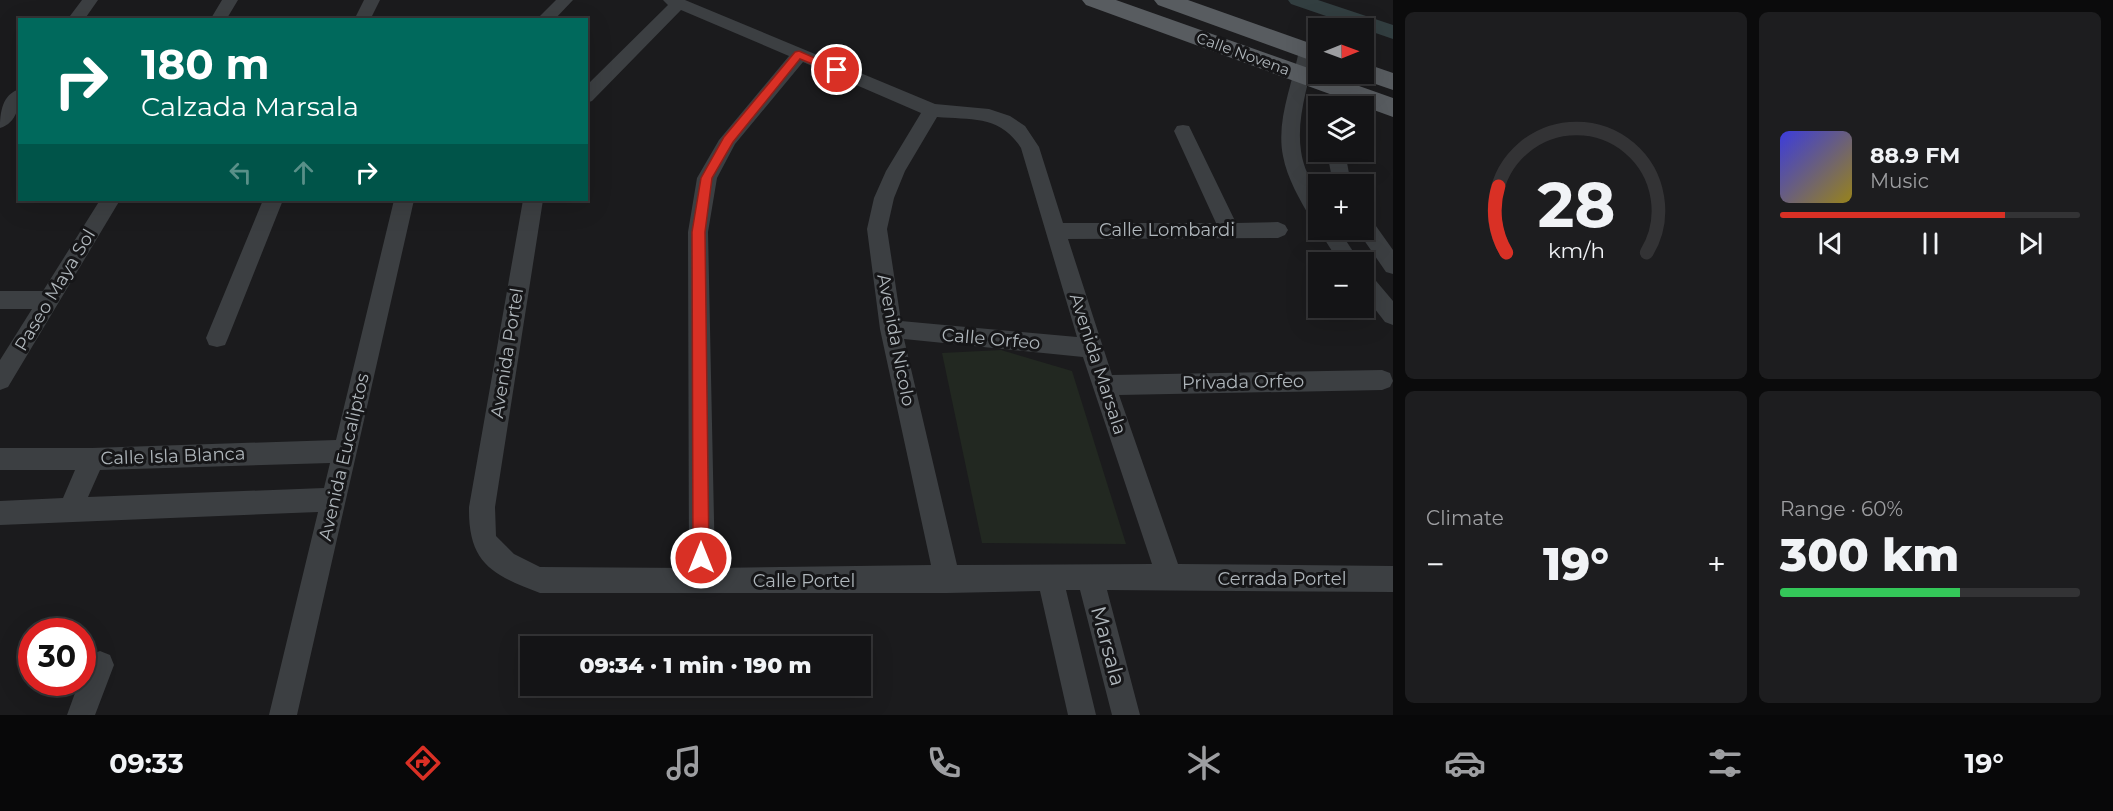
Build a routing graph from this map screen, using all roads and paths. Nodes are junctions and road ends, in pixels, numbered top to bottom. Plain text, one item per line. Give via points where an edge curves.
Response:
1 (90, 0) edge
2 (230, 0) edge
3 (372, 0) edge
4 (558, 0) edge
5 (565, 0) edge
6 (1094, 0) edge
7 (1166, 0) edge
8 (674, 2) edge
9 (76, 18) edge
10 (219, 18) edge
11 (363, 18) edge
12 (546, 18) edge
13 (1308, 51) edge
14 (799, 55) junction
15 (1308, 64) edge
16 (1374, 75) edge
17 (1303, 76) junction
18 (1393, 82) edge
19 (1347, 90) edge
20 (588, 95) edge
21 (18, 98) edge
22 (1393, 108) edge
23 (932, 110) junction
24 (0, 122) edge
25 (1183, 131) dead end
26 (1308, 194) edge
27 (109, 201) edge
28 (273, 201) edge
29 (404, 201) edge
30 (533, 201) edge
31 (1230, 230) junction
32 (1278, 230) dead end
33 (1055, 231) junction
34 (1374, 238) edge
35 (1393, 266) edge
36 (1374, 293) edge
37 (0, 300) edge
38 (49, 300) junction
39 (1393, 316) edge
40 (891, 329) junction
41 (217, 338) dead end
42 (1091, 348) junction
43 (0, 380) edge
44 (1382, 380) dead end
45 (1105, 385) junction
46 (346, 451) junction
47 (0, 459) edge
48 (92, 459) junction
49 (334, 499) junction
50 (482, 507) joint
51 (71, 509) junction
52 (0, 513) edge
53 (1090, 577) junction
54 (1050, 578) junction
55 (1170, 579) junction
56 (1393, 579) edge
57 (947, 580) junction
58 (702, 581) junction
59 (100, 665) dead end
60 (81, 715) edge
61 (283, 715) edge
62 (1082, 715) edge
63 (1126, 715) edge

1 - 9 street
2 - 10 street
3 - 11 street
4 - 5 street
5 - 12 street
6 - 17 main road, Calle Novena
7 - 13 main road, Calle Novena
8 - 14 street
8 - 20 street
14 - 23 street
14 - 58 street via 728,140 706,178 698,232
15 - 17 street
16 - 18 main road
17 - 19 main road, Calle Novena
17 - 26 street via 1290,145
19 - 22 main road, Calle Novena
21 - 24 street
23 - 33 street, Avenida Marsala via 989,115 1019,130 1030,147
23 - 40 street, Avenida Nicolo via 896,171 878,229
25 - 31 street
27 - 38 street, Paseo Maya Sol
28 - 41 street
29 - 46 street, Avenida Eucaliptos
30 - 50 street, Avenida Portel
31 - 32 street, Calle Lombardi
31 - 33 street, Calle Lombardi
33 - 42 street, Avenida Marsala
34 - 35 street
36 - 39 street
37 - 38 street
38 - 43 street, Paseo Maya Sol
40 - 42 street, Calle Orfeo
40 - 57 street, Avenida Nicolo
42 - 45 street, Avenida Marsala
44 - 45 street, Privada Orfeo
45 - 55 street, Avenida Marsala
46 - 48 street, Calle Isla Blanca
46 - 49 street, Avenida Eucaliptos
47 - 48 street, Calle Isla Blanca
48 - 51 street
49 - 51 street
49 - 61 street, Avenida Eucaliptos
50 - 58 street, Calle Portel via 482,533 493,553 518,571 540,580
51 - 52 street
53 - 54 street, Calle Portel
53 - 55 street, Calle Portel
53 - 63 street, Marsala
54 - 57 street, Calle Portel
54 - 62 street, Marsala
55 - 56 street, Cerrada Portel
57 - 58 street, Calle Portel
59 - 60 street

